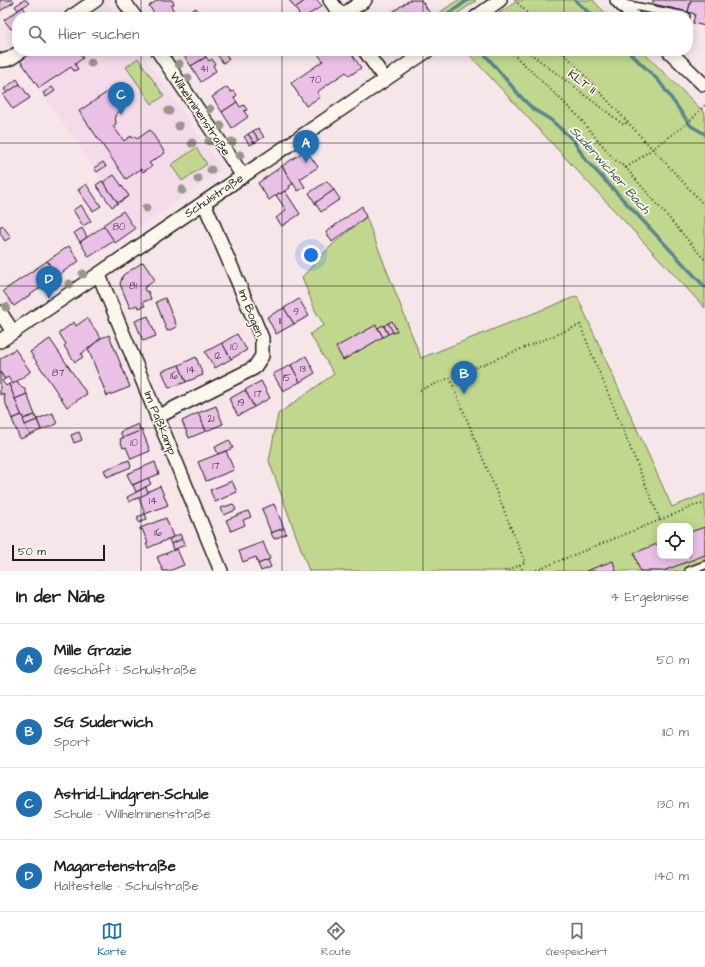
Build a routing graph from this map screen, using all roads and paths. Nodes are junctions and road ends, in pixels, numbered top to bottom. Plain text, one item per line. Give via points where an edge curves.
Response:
1 (96, 0) edge
2 (123, 0) edge
3 (330, 0) edge
4 (365, 0) edge
5 (500, 0) edge
6 (515, 0) edge
7 (619, 2) edge
8 (78, 12) edge
9 (131, 12) edge
10 (338, 12) edge
11 (349, 12) edge
12 (483, 12) edge
13 (526, 12) edge
14 (629, 12) edge
15 (667, 12) edge
16 (14, 56) edge
17 (161, 56) edge
18 (369, 56) edge
19 (420, 56) edge
20 (515, 56) edge
21 (534, 56) edge
22 (567, 56) edge
23 (674, 56) edge
24 (0, 60) edge
25 (385, 79) junction
26 (705, 84) edge
27 (705, 105) edge
28 (627, 122) junction
29 (626, 168) junction
30 (243, 176) junction
31 (204, 203) junction
32 (705, 206) edge
33 (705, 260) edge
34 (99, 275) junction
35 (0, 312) edge
36 (14, 332) junction
37 (0, 341) edge
38 (450, 378) junction
39 (420, 390) dead end
40 (157, 417) junction
41 (705, 504) edge
42 (660, 520) junction
43 (520, 564) junction
44 (705, 565) edge
45 (221, 571) edge
46 (505, 571) edge
47 (523, 571) edge
48 (534, 571) edge
49 (689, 571) edge

1 - 8 street
2 - 9 street
3 - 10 street
4 - 11 street
5 - 12 street
6 - 13 path
7 - 14 street
7 - 15 lane
16 - 24 street via 4,61
17 - 30 street, Wilhelminenstraße
18 - 25 street
19 - 25 street, Schulstraße
20 - 29 path via 576,115 614,159
21 - 28 path, KLT II via 624,125
22 - 28 path
23 - 26 street
25 - 30 street, Schulstraße
27 - 29 path via 684,126
28 - 32 path, bridge
29 - 33 path
30 - 31 street, Schulstraße
31 - 34 street, Schulstraße
31 - 40 street, Im Bogen via 262,338 262,356 254,368
34 - 36 street, Schulstraße
34 - 40 street, Im Paßkamp
35 - 36 street
36 - 37 street, Schulstraße
38 - 39 path
38 - 42 path via 580,325
38 - 43 path via 526,562
40 - 45 street, Im Paßkamp
41 - 42 path via 696,505
42 - 48 path
43 - 46 path
43 - 47 path
44 - 49 lane

